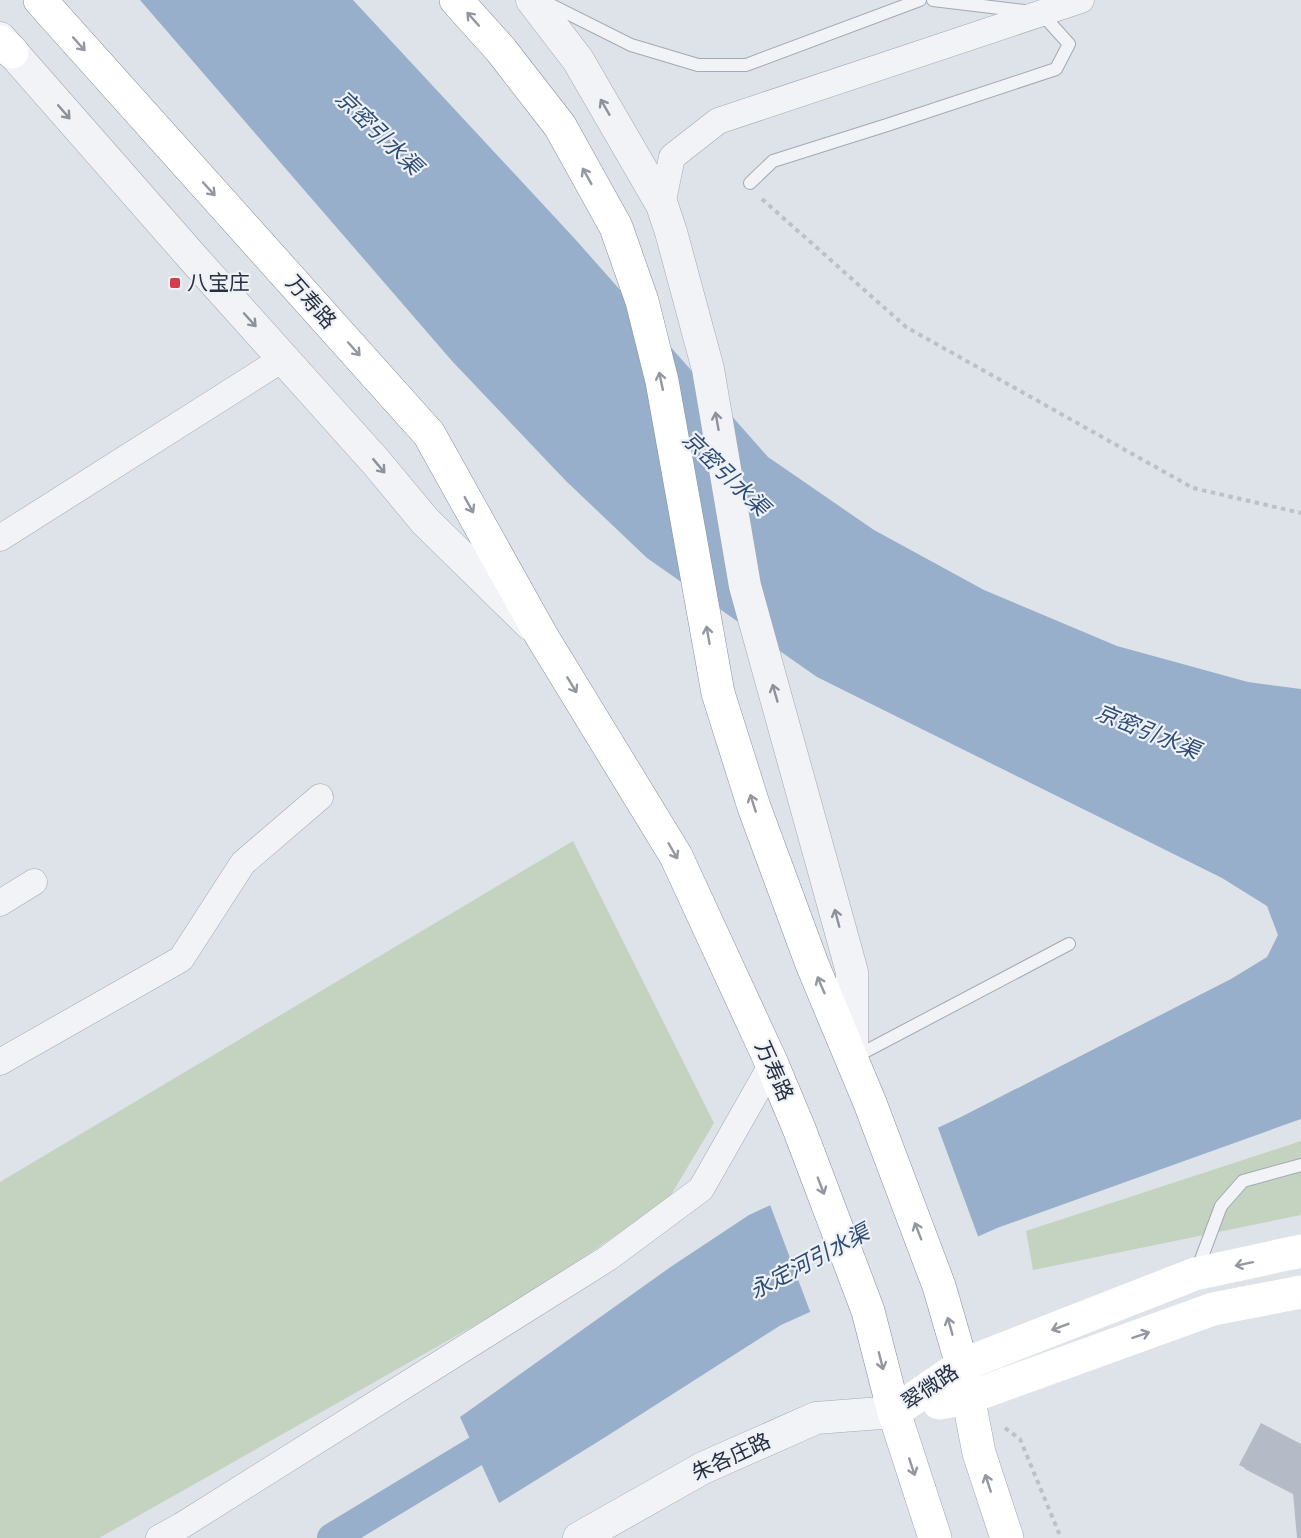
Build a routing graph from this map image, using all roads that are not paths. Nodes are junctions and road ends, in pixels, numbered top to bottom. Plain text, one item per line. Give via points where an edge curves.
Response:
1 (40, 0) edge
2 (456, 0) edge
3 (532, 0) edge
4 (543, 0) edge
5 (920, 0) edge
6 (933, 0) edge
7 (1081, 0) edge
8 (1041, 14) junction
9 (4, 44) edge
10 (750, 183) road end
11 (666, 219) junction
12 (284, 358) junction
13 (0, 538) edge
14 (541, 635) junction
15 (320, 797) dead end
16 (34, 882) dead end
17 (0, 903) edge
18 (1069, 944) dead end
19 (852, 1059) junction
20 (0, 1062) edge
21 (772, 1064) junction
22 (1301, 1165) edge
23 (1301, 1251) edge
24 (1195, 1274) junction
25 (1301, 1292) edge
26 (962, 1365) junction
27 (967, 1398) junction
28 (894, 1412) junction
29 (159, 1538) edge
30 (579, 1538) edge
31 (935, 1538) edge
32 (1007, 1538) edge

1 -> 14 main road, 万寿路 via 429,434
19 -> 2 main road via 758,819 718,693 662,381 642,301 616,227 560,126
11 -> 3 street via 578,60
4 - 5 lane via 631,45 698,65 746,65
6 - 8 lane
7 - 8 street
8 - 10 lane via 1069,44 1056,69 773,161
8 - 11 street via 717,121 672,157
9 -> 12 street, 万寿路
19 -> 11 street via 852,972 745,586 708,369
12 - 13 street
12 -> 14 street, 万寿路 via 425,521
14 -> 21 main road, 万寿路 via 676,856
15 - 20 street via 243,863 181,959
16 - 17 street
18 - 19 lane
26 -> 19 main road via 939,1286
21 -> 28 main road, 万寿路 via 868,1311
21 - 29 street via 701,1189 608,1258
22 - 24 lane via 1243,1181 1221,1206
23 -> 24 main road, 翠微路
24 -> 26 main road, 翠微路
27 -> 25 main road, 翠微路 via 1213,1309
26 - 27 main road
26 - 28 main road, 翠微路
27 - 28 main road, 翠微路
32 -> 27 main road via 978,1454
28 - 30 street, 朱各庄路 via 816,1418 703,1468
28 -> 31 main road, 万寿路

